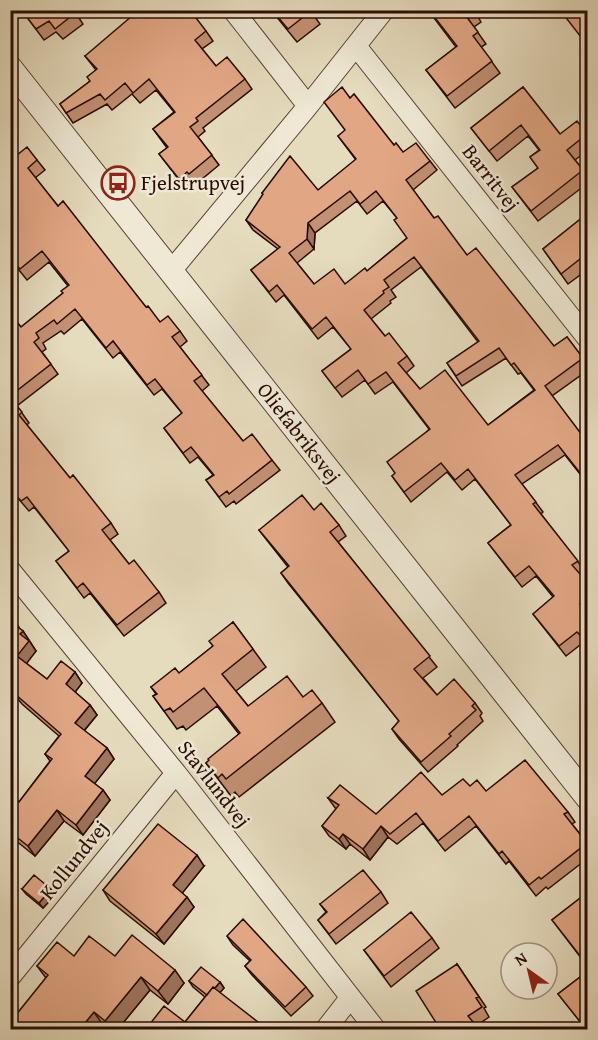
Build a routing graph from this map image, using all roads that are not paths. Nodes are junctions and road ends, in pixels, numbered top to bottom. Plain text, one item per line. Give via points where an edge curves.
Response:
1 (233, 10) edge
2 (384, 10) edge
3 (356, 46) junction
4 (10, 68) edge
5 (308, 106) junction
6 (171, 272) junction
7 (588, 339) edge
8 (10, 570) edge
9 (176, 773) junction
10 (588, 798) edge
11 (10, 977) edge
12 (350, 998) junction
13 (325, 1029) edge
14 (376, 1029) edge

1 - 5 street
2 - 3 street
3 - 5 street
3 - 7 street, Barritvej
4 - 6 street, Oliefabriksvej
5 - 6 street
6 - 10 street, Oliefabriksvej
8 - 9 street, Stavlundvej
9 - 11 street, Kollundvej
9 - 12 street, Stavlundvej
12 - 13 street
12 - 14 street, Stavlundvej

